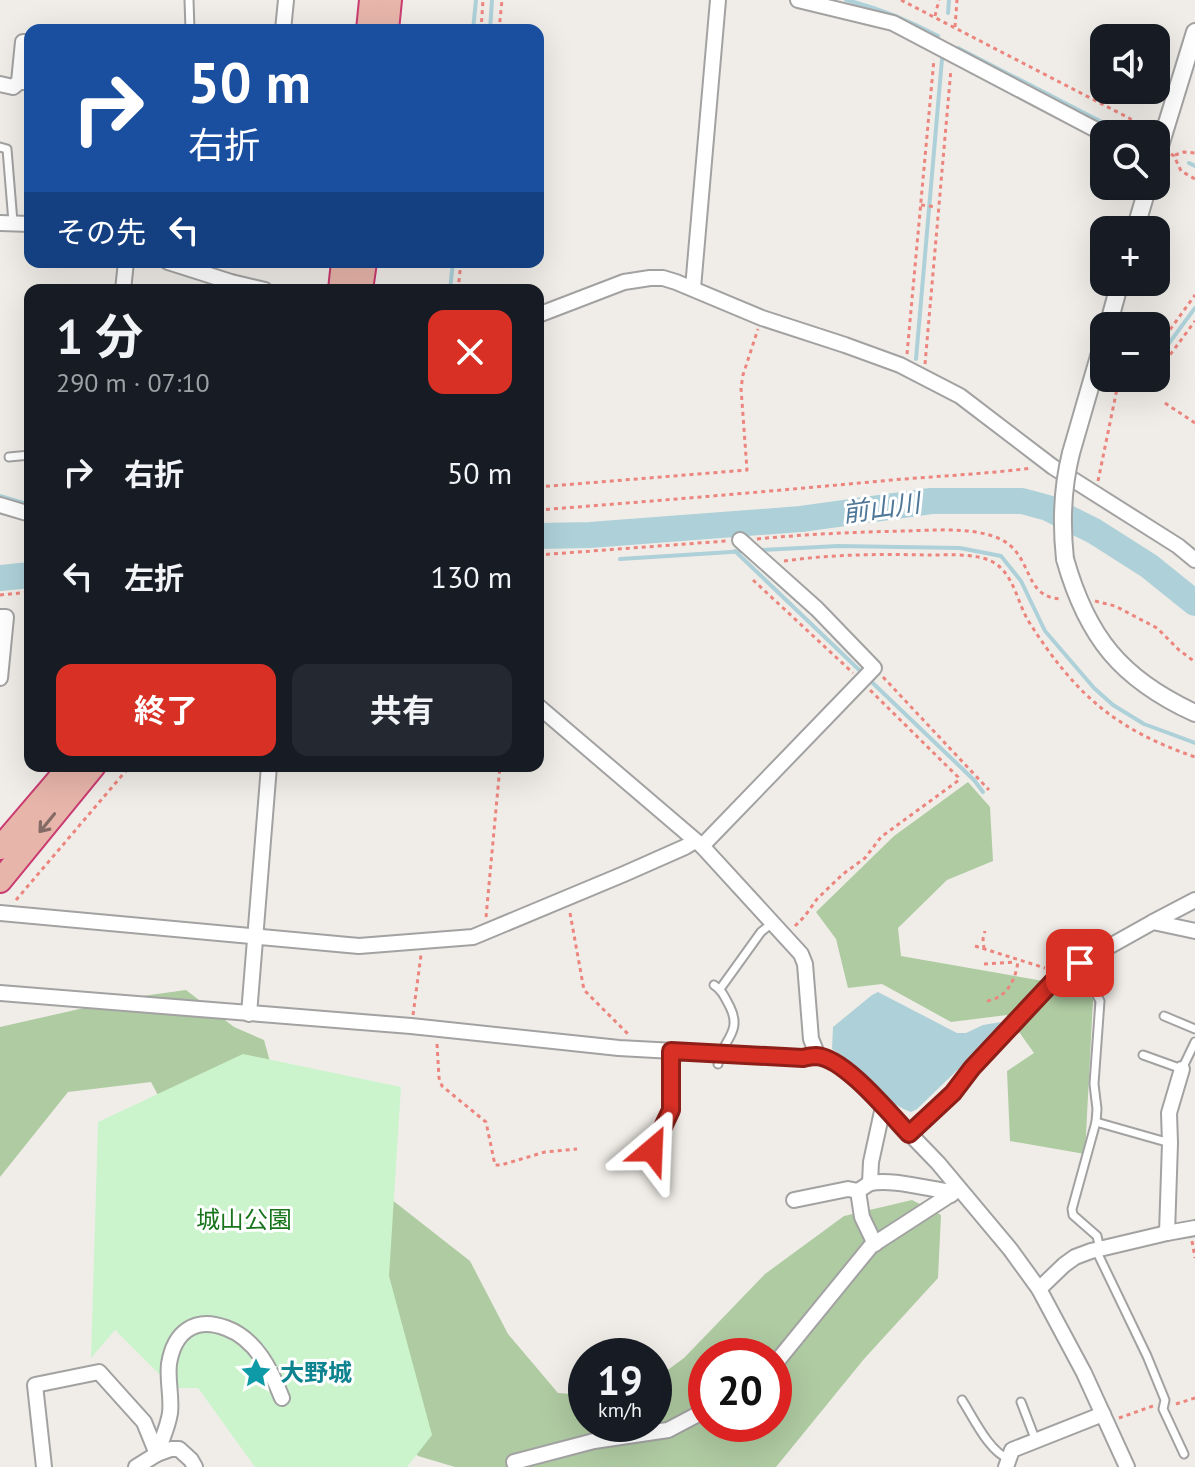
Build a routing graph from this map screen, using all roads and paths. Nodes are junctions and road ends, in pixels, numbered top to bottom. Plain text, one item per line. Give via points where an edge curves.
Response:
1 (189, 0) edge
2 (286, 0) edge
3 (371, 0) edge
4 (390, 0) edge
5 (483, 0) edge
6 (502, 0) edge
7 (718, 0) edge
8 (798, 0) edge
9 (901, 0) edge
10 (939, 0) edge
11 (957, 0) edge
12 (935, 16) junction
13 (190, 24) edge
14 (284, 24) edge
15 (369, 24) edge
16 (388, 24) edge
17 (481, 24) edge
18 (500, 24) edge
19 (955, 27) junction
20 (1195, 32) edge
21 (24, 42) edge
22 (937, 47) junction
23 (954, 57) junction
24 (24, 82) edge
25 (0, 84) edge
26 (1132, 120) edge
27 (1170, 120) edge
28 (1090, 127) edge
29 (0, 147) edge
30 (1170, 152) edge
31 (1195, 153) edge
32 (1170, 161) edge
33 (1195, 179) edge
34 (921, 205) junction
35 (939, 207) junction
36 (6, 223) edge
37 (187, 268) edge
38 (240, 284) edge
39 (693, 288) junction
40 (1195, 295) edge
41 (544, 313) edge
42 (762, 318) junction
43 (1195, 321) edge
44 (1170, 330) edge
45 (1170, 355) edge
46 (904, 367) junction
47 (920, 375) junction
48 (1090, 387) edge
49 (1116, 392) edge
50 (1165, 403) dead end
51 (1195, 423) edge
52 (24, 456) edge
53 (9, 457) dead end
54 (1044, 460) junction
55 (544, 487) edge
56 (1092, 491) junction
57 (0, 505) edge
58 (544, 510) edge
59 (24, 512) edge
60 (740, 540) junction
61 (544, 555) edge
62 (1195, 560) edge
63 (769, 566) junction
64 (753, 580) dead end
65 (24, 593) edge
66 (0, 595) edge
67 (1061, 599) dead end
68 (1091, 601) dead end
69 (0, 617) edge
70 (1195, 662) edge
71 (874, 668) junction
72 (0, 678) edge
73 (862, 682) junction
74 (544, 711) edge
75 (1195, 713) edge
76 (1195, 757) edge
77 (65, 772) edge
78 (89, 772) edge
79 (125, 772) edge
80 (269, 772) edge
81 (499, 772) edge
82 (989, 790) dead end
83 (699, 844) junction
84 (0, 848) edge
85 (0, 881) edge
86 (567, 898) junction
87 (1195, 900) edge
88 (4, 913) edge
89 (1153, 922) junction
90 (772, 923) junction
91 (985, 931) dead end
92 (1195, 931) edge
93 (488, 932) junction
94 (783, 935) junction
95 (255, 937) junction
96 (423, 941) junction
97 (975, 946) dead end
98 (984, 949) junction
99 (1018, 961) junction
100 (1080, 963) junction
101 (984, 964) dead end
102 (1060, 974) junction
103 (0, 993) edge
104 (987, 1001) dead end
105 (249, 1014) junction
106 (1164, 1016) dead end
107 (411, 1026) junction
108 (437, 1029) junction
109 (1195, 1029) edge
110 (1195, 1042) edge
111 (640, 1049) junction
112 (671, 1051) junction
113 (1143, 1055) dead end
114 (818, 1056) junction
115 (719, 1059) junction
116 (1182, 1069) junction
117 (883, 1107) junction
118 (1096, 1122) junction
119 (909, 1134) junction
120 (1170, 1143) junction
121 (577, 1149) dead end
122 (652, 1150) dead end
123 (864, 1187) junction
124 (955, 1192) junction
125 (794, 1200) dead end
126 (1195, 1228) edge
127 (1167, 1233) junction
128 (875, 1244) junction
129 (1098, 1249) junction
130 (1039, 1289) junction
131 (792, 1342) edge
132 (282, 1398) dead end
133 (1195, 1398) edge
134 (962, 1400) dead end
135 (1021, 1402) dead end
136 (1164, 1405) junction
137 (1105, 1418) junction
138 (688, 1419) edge
139 (1036, 1441) junction
140 (157, 1454) junction
141 (1184, 1454) dead end
142 (1008, 1463) edge
143 (44, 1467) edge
144 (136, 1467) edge
145 (195, 1467) edge
146 (516, 1467) edge
147 (1127, 1467) edge

1 - 13 lane
2 - 14 street
3 - 15 highway
4 - 16 highway
5 - 17 path
6 - 18 path
7 - 39 street
8 - 22 street via 893,23
9 - 12 path
10 - 12 path
11 - 19 path
12 - 19 path
19 - 26 path
20 - 27 street
21 - 24 street
22 - 23 street
22 - 34 path
23 - 28 street
23 - 35 path
24 - 25 street via 13,87
29 - 36 lane via 7,149
30 - 31 path
32 - 33 path
34 - 35 path
34 - 46 path
35 - 47 path
37 - 38 street
39 - 41 street via 663,278 637,279
39 - 42 street
40 - 44 path
42 - 46 street
42 - 55 path via 741,388 747,470
43 - 45 path
46 - 47 street
47 - 54 street via 960,396
48 - 75 street, bridge via 1064,481 1065,559 1073,585 1083,611 1120,665
49 - 56 path
50 - 51 path
52 - 53 lane
54 - 56 street
54 - 58 path via 1039,467 1000,473
56 - 62 street
57 - 59 street
60 - 61 path
60 - 63 street
60 - 67 path via 826,533 983,534 1010,545 1021,555 1035,587
63 - 71 street
63 - 76 path via 853,555 960,556 991,562 1006,575 1045,647 1084,693 1137,733
64 - 73 path
65 - 66 path
68 - 70 path via 1115,606 1157,628
69 - 72 street via 6,617
71 - 73 street
71 - 82 path
73 - 83 street
73 - 94 path via 959,780 881,837
74 - 83 street
77 - 84 highway
78 -> 85 highway
79 - 88 path
80 - 95 street
81 - 93 path
83 - 86 street
83 - 90 street
86 - 93 street
86 - 111 path via 584,990
87 - 89 street
88 - 95 street
89 - 92 street
89 - 100 street
90 - 94 street
90 - 115 lane via 717,987 735,1016
91 - 98 path
93 - 96 street
94 - 114 street via 805,964 811,1039
95 - 96 street via 359,946
95 - 105 street
96 - 107 path
97 - 98 path
98 - 99 path
99 - 101 path
99 - 102 path
99 - 104 path via 1008,990
100 - 102 street
100 - 118 lane via 1100,1001
102 - 119 street
103 - 105 street
105 - 107 street
106 - 109 lane
107 - 108 street
108 - 111 street
108 - 121 path via 442,1086 486,1122 495,1165
110 - 116 lane
111 - 112 street
112 - 115 street
112 - 122 lane via 671,1110
113 - 116 lane
114 - 115 street
114 - 117 street via 854,1076
116 - 120 street via 1169,1113
117 - 119 street
117 - 123 street
118 - 120 lane
118 - 129 lane via 1072,1209 1097,1236
119 - 124 street via 938,1163
120 - 127 street
123 - 124 street via 879,1181
123 - 125 street
123 - 128 street via 862,1217
124 - 128 street
124 - 130 street via 1010,1249
126 - 127 street
127 - 129 street
128 - 131 street
129 - 130 street via 1075,1257
129 - 136 lane
130 - 137 street
132 - 140 street via 247,1340 231,1329 197,1324 178,1339 169,1363 170,1415
133 - 136 path
134 - 142 lane
135 - 139 lane
136 - 137 path
136 - 141 lane
137 - 139 street
137 - 147 street
138 - 146 street via 668,1430 594,1441 514,1462
139 - 142 street via 1012,1450
140 - 143 street via 144,1422 99,1372 35,1385
140 - 144 street
140 - 145 street via 179,1449

